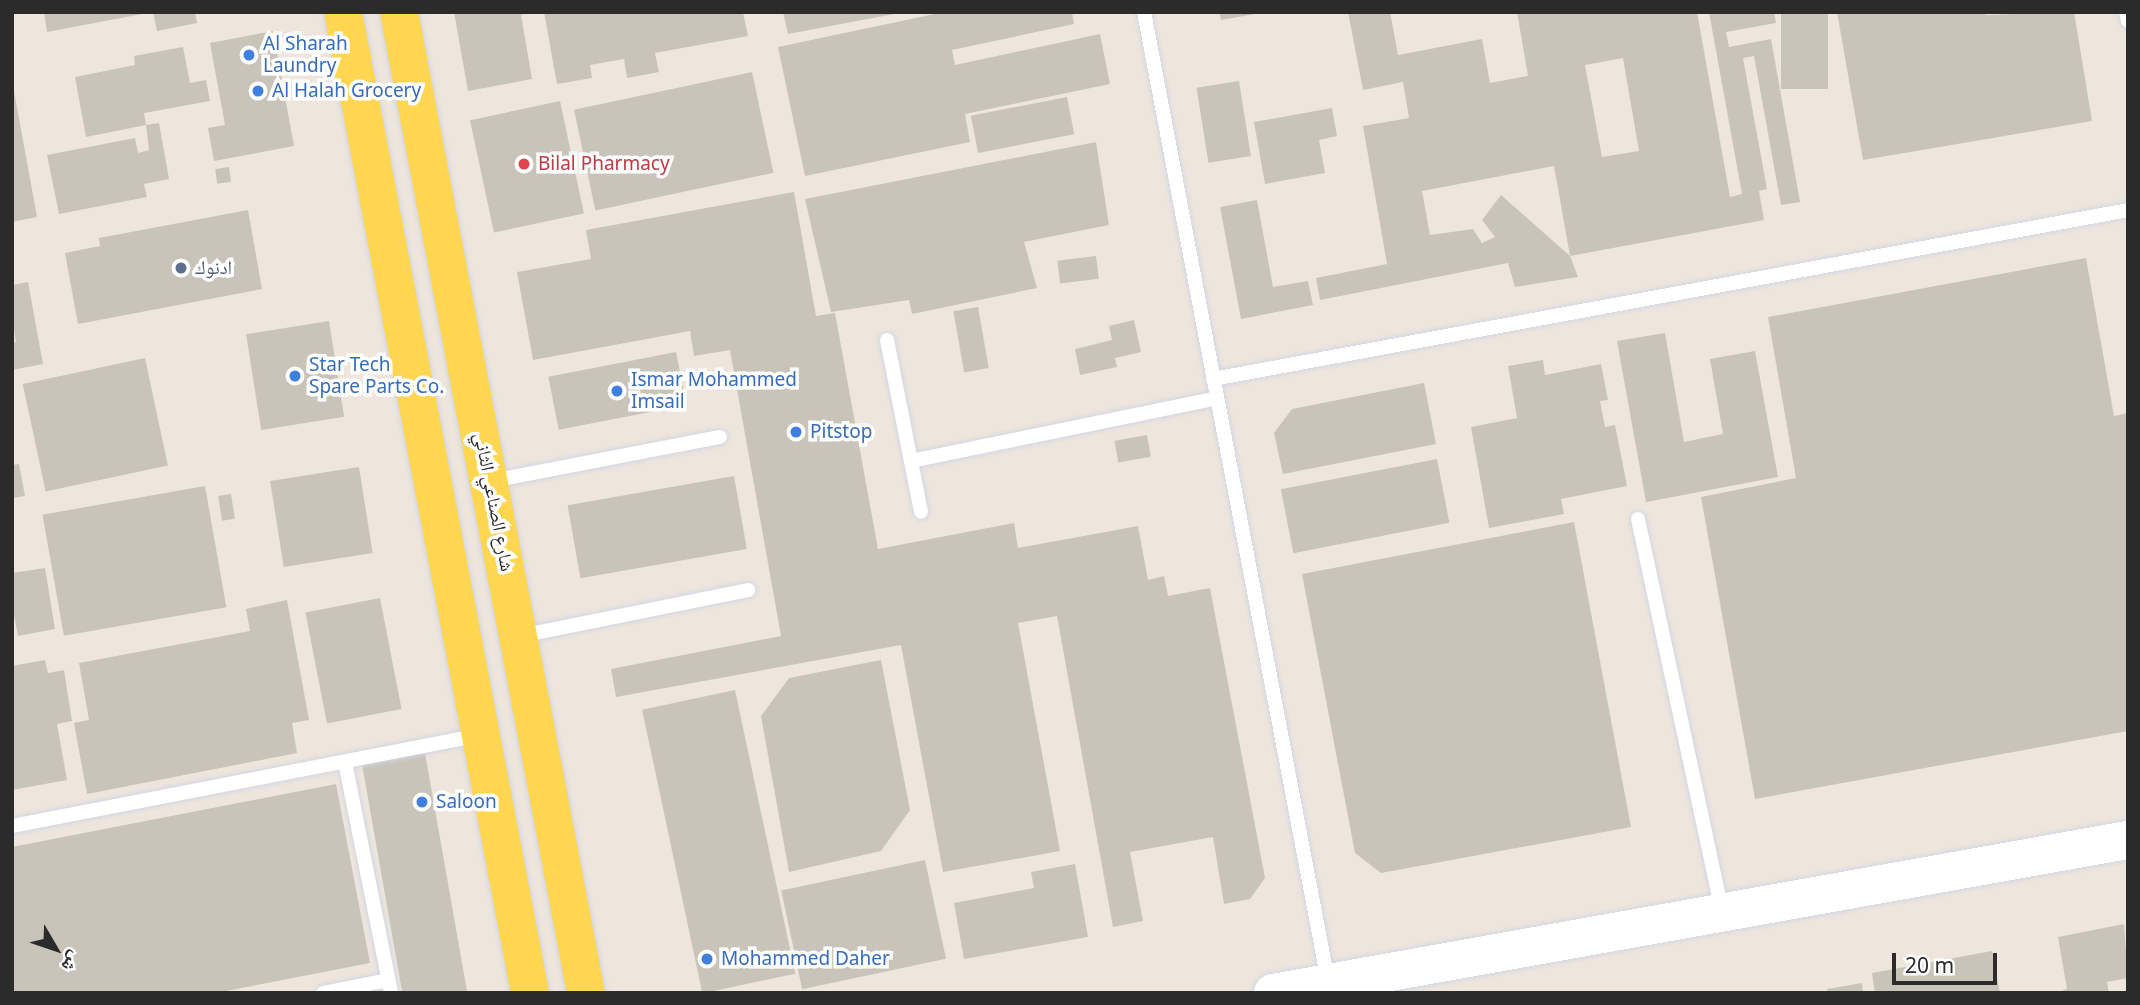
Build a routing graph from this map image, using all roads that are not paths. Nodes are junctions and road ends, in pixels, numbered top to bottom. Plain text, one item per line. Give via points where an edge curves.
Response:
1 (342, 12) edge
2 (399, 12) edge
3 (1144, 12) edge
4 (2126, 12) edge
5 (2128, 22) edge
6 (2128, 210) edge
7 (887, 340) dead end
8 (1213, 379) junction
9 (1216, 398) junction
10 (720, 437) dead end
11 (911, 461) junction
12 (491, 481) junction
13 (921, 512) dead end
14 (1638, 519) dead end
15 (748, 590) dead end
16 (519, 636) junction
17 (480, 735) junction
18 (345, 762) junction
19 (12, 826) edge
20 (2128, 840) edge
21 (1722, 912) junction
22 (389, 987) edge
23 (1330, 988) edge
24 (323, 993) edge
25 (530, 993) edge
26 (586, 993) edge
27 (1273, 993) edge

1 - 17 main road
2 - 12 main road, شارع الصناعي الثاني
3 - 8 lane
4 - 5 lane
6 - 8 lane
7 - 11 lane
8 - 9 lane
9 - 11 lane
9 - 23 lane
10 - 12 lane
11 - 13 lane
12 - 16 main road, شارع الصناعي الثاني
14 - 21 lane
15 - 16 lane
16 - 26 main road, شارع الصناعي الثاني
17 - 18 lane
17 - 25 main road
18 - 19 lane
18 - 22 lane
20 - 21 street
21 - 23 street
22 - 24 lane
23 - 27 street

